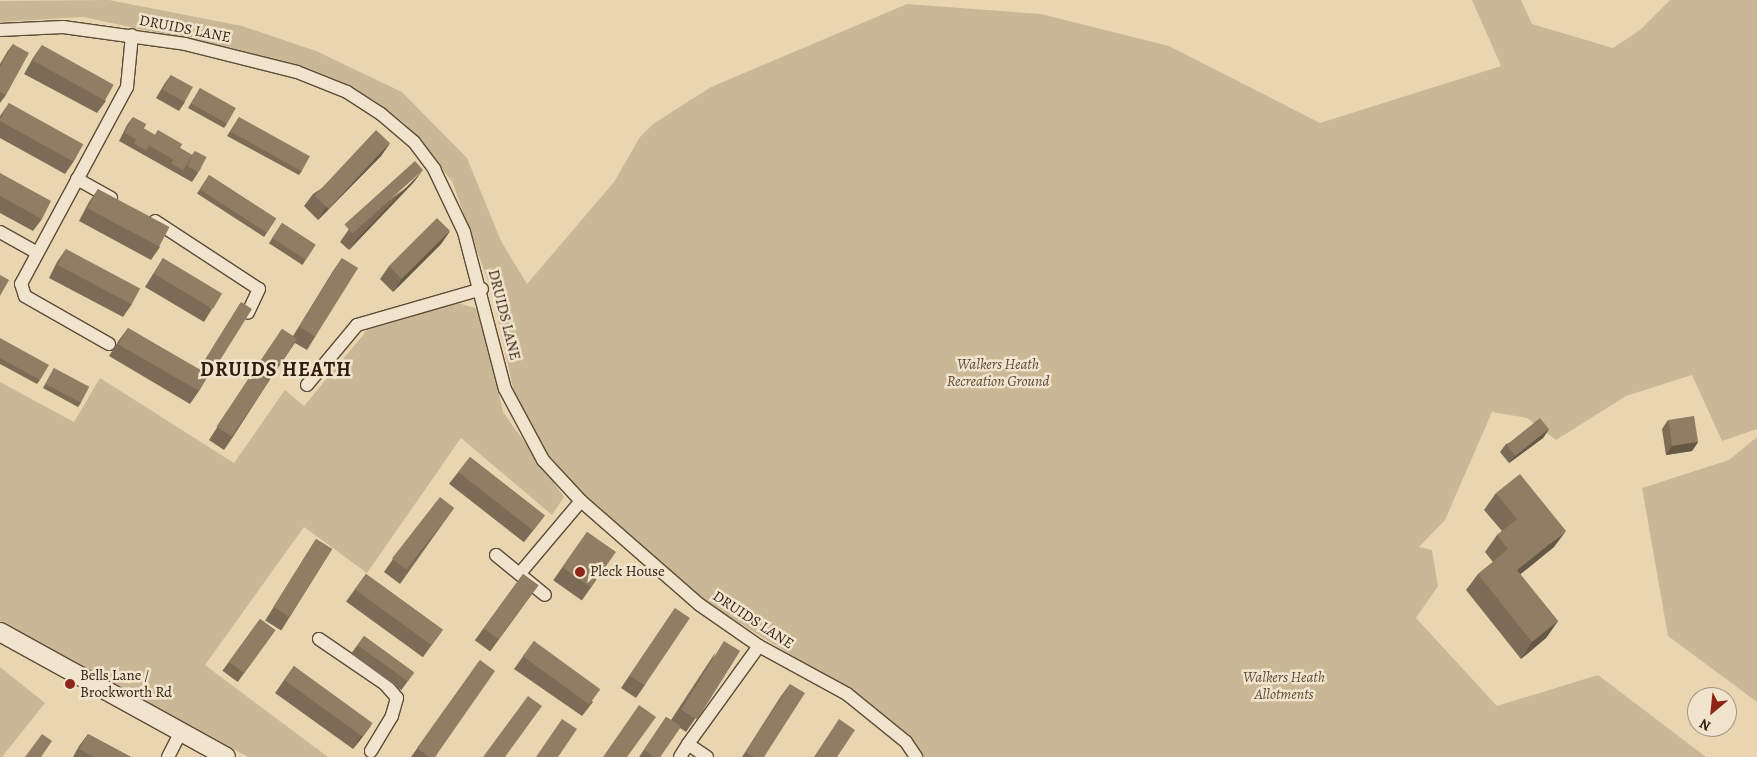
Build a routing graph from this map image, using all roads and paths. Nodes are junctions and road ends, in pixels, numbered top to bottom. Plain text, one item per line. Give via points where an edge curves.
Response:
1 (0, 30) edge
2 (132, 35) junction
3 (77, 179) junction
4 (120, 202) edge
5 (146, 216) edge
6 (0, 232) edge
7 (36, 252) junction
8 (482, 290) junction
9 (248, 313) edge
10 (109, 344) dead end
11 (307, 385) dead end
12 (582, 501) junction
13 (496, 555) dead end
14 (521, 572) junction
15 (545, 595) dead end
16 (0, 632) edge
17 (320, 639) dead end
18 (759, 646) junction
19 (181, 731) junction
20 (688, 744) junction
21 (372, 755) edge
22 (168, 757) edge
23 (226, 757) edge
24 (680, 757) edge
25 (707, 757) edge
26 (916, 757) edge

1 - 2 street, DRUIDS LANE via 63,27
2 - 3 street via 127,88
2 - 8 street, DRUIDS LANE via 297,72 347,92 381,114 414,142 434,169 464,232
3 - 4 street
3 - 7 street
5 - 9 street via 259,289
6 - 7 street
7 - 10 street via 21,284 25,296
8 - 11 street via 357,325
8 - 12 street, DRUIDS LANE via 514,413 543,460
12 - 14 street
12 - 18 street, DRUIDS LANE via 700,605
13 - 14 street
14 - 15 street
16 - 19 street
17 - 21 street via 386,684 397,698 392,716
18 - 20 street
18 - 26 street, DRUIDS LANE via 847,694 906,742
19 - 22 street
19 - 23 street
20 - 24 street
20 - 25 street

